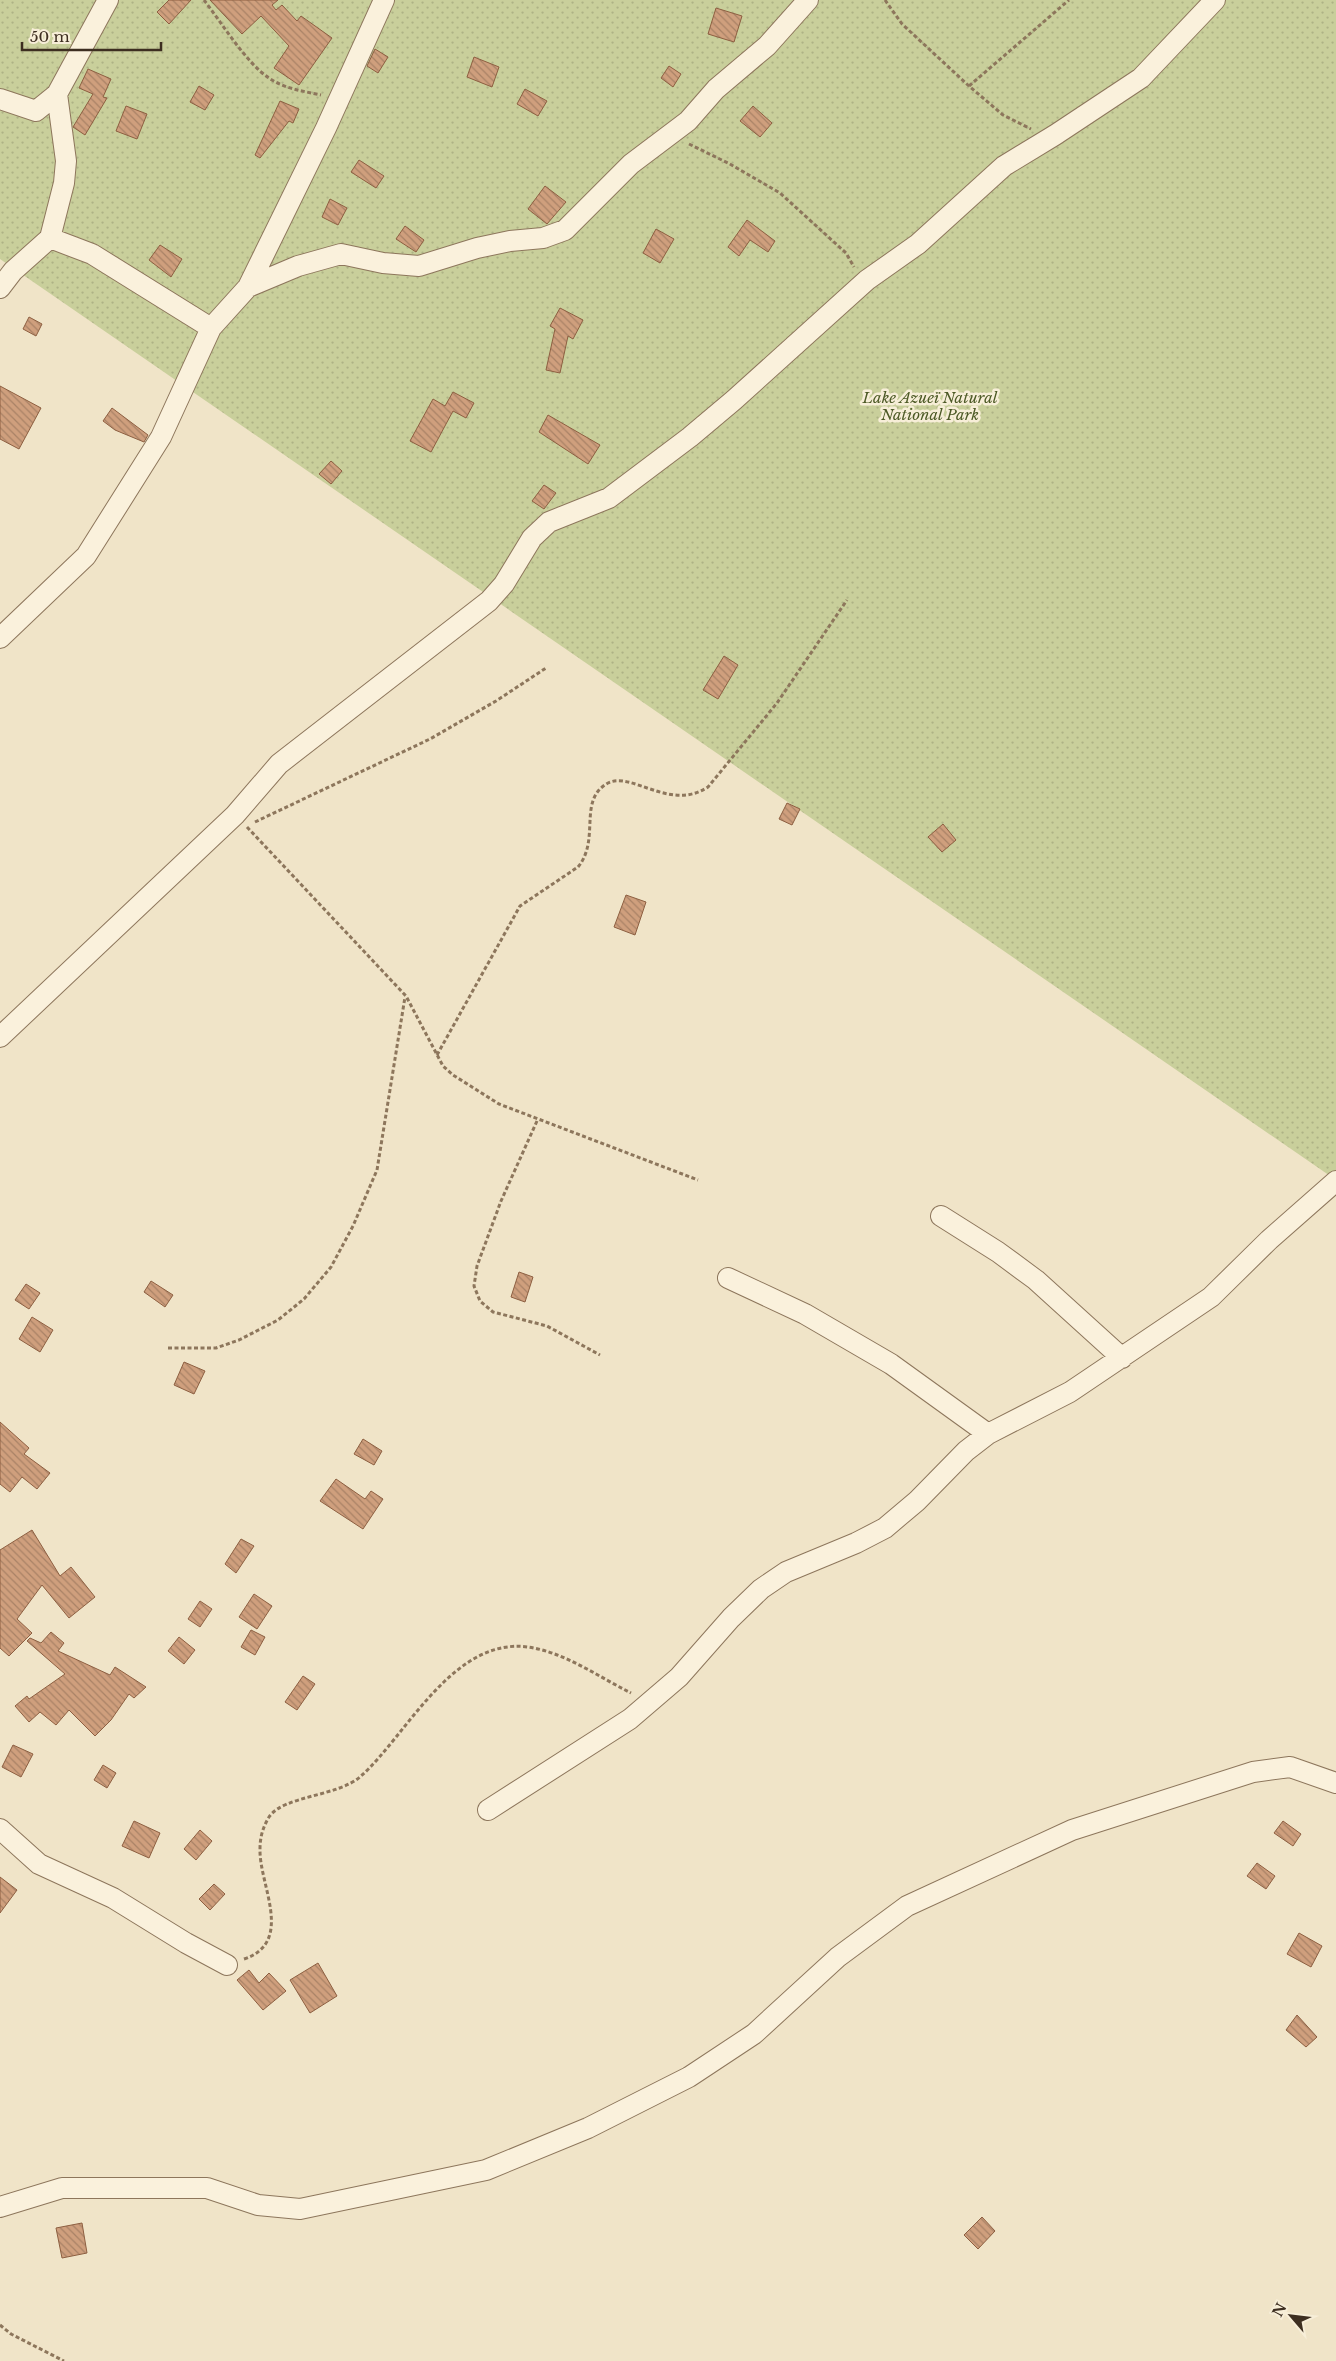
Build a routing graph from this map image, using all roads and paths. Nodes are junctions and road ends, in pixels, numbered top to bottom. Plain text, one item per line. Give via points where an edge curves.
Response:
1 (108, 0) edge
2 (204, 0) edge
3 (384, 0) edge
4 (808, 0) edge
5 (885, 0) edge
6 (1069, 0) edge
7 (1215, 0) edge
8 (969, 86) junction
9 (57, 94) junction
10 (0, 99) edge
11 (338, 99) junction
12 (670, 135) junction
13 (1050, 138) junction
14 (50, 238) junction
15 (864, 283) junction
16 (248, 287) junction
17 (0, 288) edge
18 (210, 328) junction
19 (847, 600) dead end
20 (0, 638) edge
21 (546, 668) dead end
22 (406, 996) junction
23 (0, 1036) edge
24 (437, 1055) junction
25 (537, 1121) junction
26 (698, 1180) dead end
27 (1336, 1181) edge
28 (941, 1216) dead end
29 (728, 1278) dead end
30 (168, 1348) dead end
31 (600, 1354) dead end
32 (1122, 1358) junction
33 (988, 1434) junction
34 (650, 1703) junction
35 (1336, 1784) edge
36 (488, 1810) dead end
37 (0, 1829) edge
38 (227, 1965) joint
39 (0, 2207) edge
40 (0, 2325) edge
41 (64, 2361) edge

1 - 9 street
2 - 11 path via 268,78 285,87
3 - 11 street
4 - 12 street via 766,46
5 - 8 path via 902,24
6 - 8 path
7 - 13 street via 1141,78
8 - 13 path via 1003,115
9 - 10 street via 36,111
9 - 14 street via 66,161 64,183
11 - 16 street
12 - 15 path via 780,193 846,254
12 - 16 street via 631,164 565,230 543,238 477,248 419,266 383,263 341,254 298,266
13 - 15 street via 1004,166 918,244
14 - 17 street via 13,271
14 - 18 street via 92,254
15 - 23 street via 690,437 609,498 548,522 532,538 504,584 489,601 279,764 235,815
16 - 18 street
18 - 20 street via 161,437 86,556
19 - 24 path via 777,703 708,787 698,793 681,796 659,793 619,780 608,783 597,793 591,806 590,845 583,861 520,906
21 - 22 path via 430,739 246,826
22 - 24 path
22 - 30 path via 377,1170 331,1267 304,1299 278,1320 239,1340 216,1348
24 - 25 path via 453,1074 499,1104
25 - 26 path
25 - 31 path via 501,1201 474,1286 480,1301 493,1312 547,1326
27 - 32 street via 1211,1297
28 - 32 street via 1036,1280
29 - 33 street via 805,1314 891,1364
32 - 33 street via 1070,1392
33 - 34 street via 885,1528 786,1572 762,1590
34 - 36 street
34 - 38 path via 558,1656 527,1647 499,1648 462,1665 430,1696 360,1777 340,1790 290,1803 270,1815 260,1834 260,1851 273,1918 267,1941 256,1955
35 - 39 street via 1290,1767 1253,1772 1072,1830 907,1906 838,1957 754,2034 689,2077 588,2128 486,2170 300,2209 258,2205 207,2188 62,2188
37 - 38 street via 39,1864 113,1898
40 - 41 path via 10,2334

